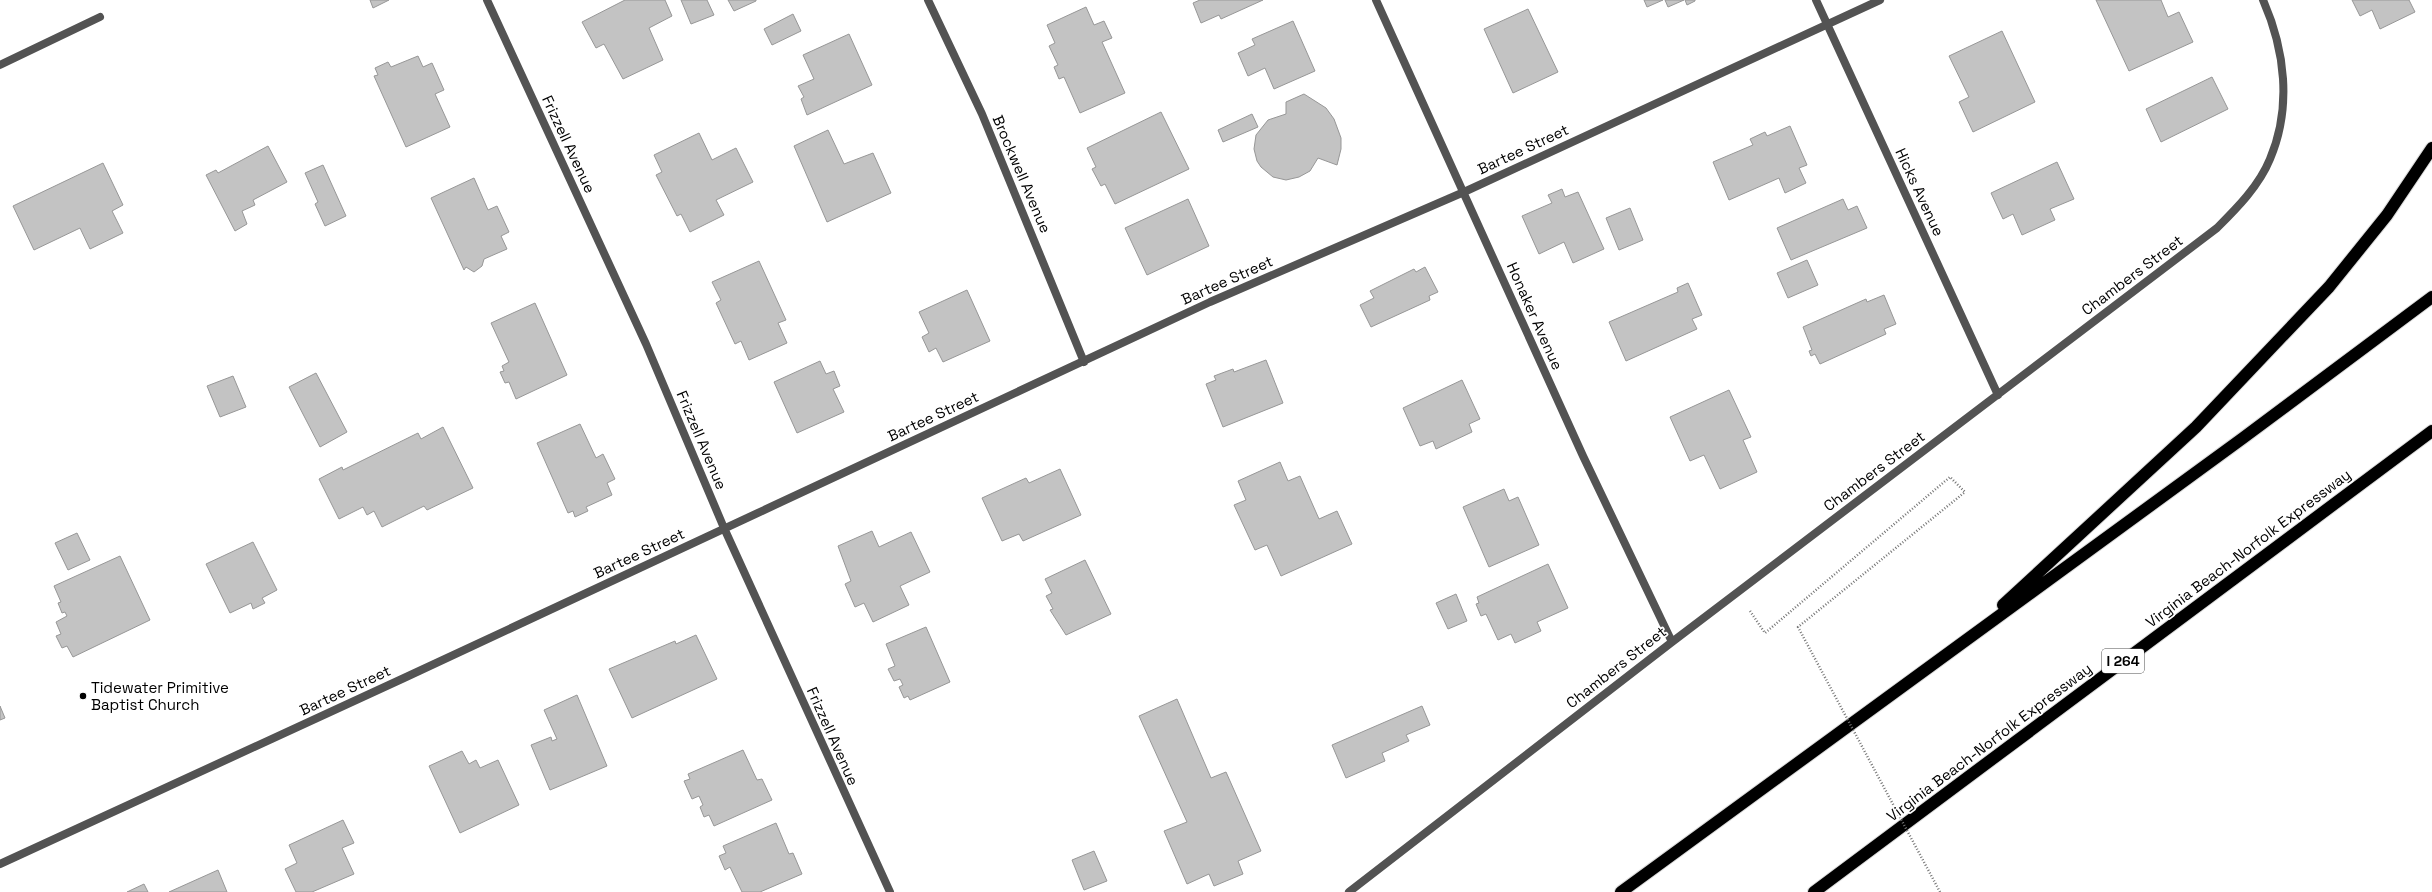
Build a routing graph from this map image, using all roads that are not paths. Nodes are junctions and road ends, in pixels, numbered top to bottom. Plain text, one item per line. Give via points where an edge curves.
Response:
1 (487, 0) edge
2 (928, 0) edge
3 (1376, 0) edge
4 (1816, 0) edge
5 (1880, 0) edge
6 (2263, 0) edge
7 (100, 17) dead end
8 (1827, 24) junction
9 (0, 65) edge
10 (2432, 148) edge
11 (1464, 192) junction
12 (2432, 297) edge
13 (1084, 362) junction
14 (1998, 395) junction
15 (2432, 431) edge
16 (724, 528) junction
17 (1672, 642) junction
18 (1961, 643) junction
19 (0, 864) edge
20 (890, 892) edge
21 (1349, 892) edge
22 (1621, 892) edge
23 (1814, 892) edge

1 - 16 street, Frizzell Avenue via 646,344
2 - 13 street, Brockwell Avenue via 988,128
3 - 11 street, Honaker Avenue
4 - 8 street, Hicks Avenue
5 - 8 street, Bartee Street
6 - 14 street, Chambers Street via 2274,27 2283,66 2283,114 2270,159 2247,197 2217,228
7 - 9 street
8 - 11 street, Bartee Street
8 - 14 street, Hicks Avenue
10 - 18 highway via 2387,215 2329,287 2196,427
11 - 13 street, Bartee Street via 1210,302
11 - 17 street, Honaker Avenue via 1583,456
12 - 18 highway
13 - 16 street, Bartee Street
14 - 17 street, Chambers Street
15 - 23 highway, Virginia Beach-Norfolk Expressway / I 264
16 - 19 street, Bartee Street
16 - 20 street, Frizzell Avenue
17 - 21 street, Chambers Street
18 - 22 highway

